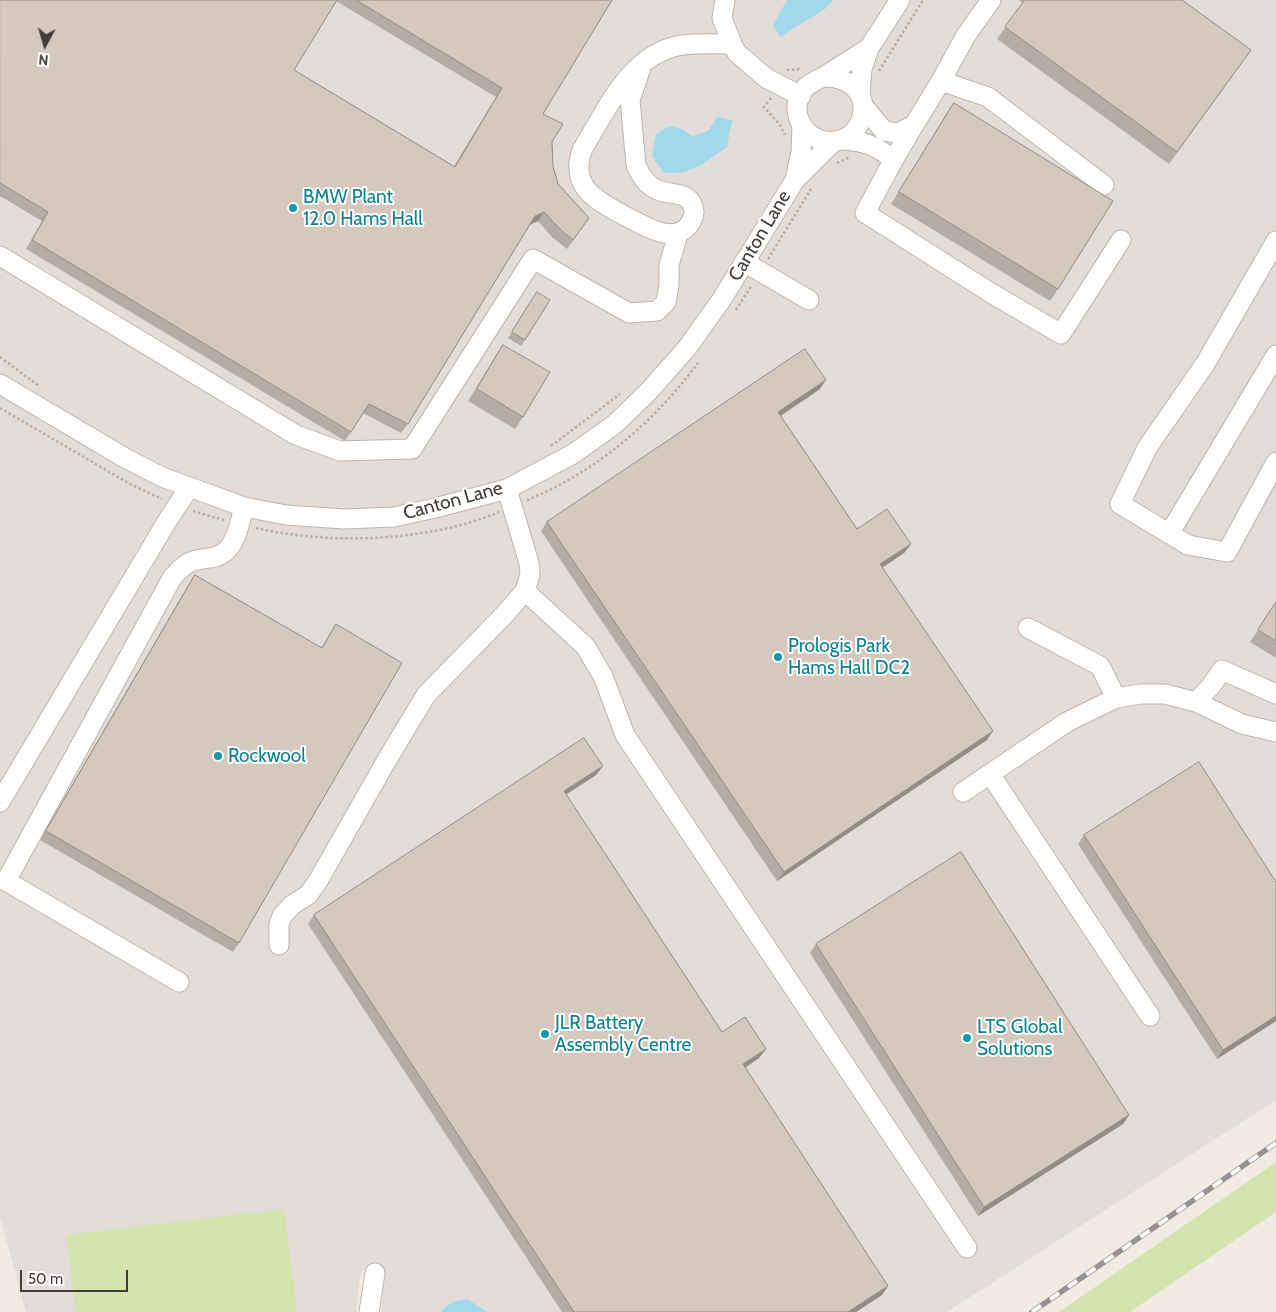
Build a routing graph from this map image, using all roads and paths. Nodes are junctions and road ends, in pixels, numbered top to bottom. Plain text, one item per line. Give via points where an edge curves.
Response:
1 (725, 0) edge
2 (900, 0) edge
3 (923, 0) edge
4 (991, 0) edge
5 (732, 44) junction
6 (869, 48) junction
7 (642, 65) junction
8 (786, 70) dead end
9 (815, 72) junction
10 (877, 76) dead end
11 (941, 81) junction
12 (801, 96) junction
13 (862, 101) junction
14 (914, 125) junction
15 (802, 126) junction
16 (836, 141) junction
17 (852, 156) dead end
18 (894, 159) junction
19 (830, 166) dead end
20 (795, 180) junction
21 (814, 184) dead end
22 (1104, 184) dead end
23 (678, 234) junction
24 (1121, 240) dead end
25 (1276, 241) edge
26 (0, 256) edge
27 (744, 262) junction
28 (760, 272) junction
29 (809, 300) dead end
30 (735, 311) dead end
31 (1276, 355) edge
32 (701, 358) dead end
33 (0, 384) edge
34 (0, 408) edge
35 (1276, 462) edge
36 (190, 488) junction
37 (510, 498) junction
38 (178, 505) junction
39 (241, 516) junction
40 (1169, 534) junction
41 (525, 591) junction
42 (1028, 628) dead end
43 (1276, 694) edge
44 (1116, 698) junction
45 (1196, 702) junction
46 (1276, 732) edge
47 (990, 774) junction
48 (963, 792) dead end
49 (0, 802) edge
50 (279, 946) dead end
51 (179, 982) dead end
52 (1150, 1016) dead end
53 (967, 1248) dead end
54 (375, 1273) dead end
55 (369, 1312) edge

1 - 5 street via 722,18
2 - 6 street
3 - 10 path
4 - 11 street via 965,37
5 - 7 street via 680,45 658,53
5 - 12 street via 748,64 766,78
6 - 9 street
6 - 13 street via 862,69
7 - 23 street via 630,100 636,165 646,183 659,191 678,193 692,206 691,222
7 - 23 street via 625,80 582,150 578,170 584,186 597,200 650,229
8 - 9 path
9 - 12 street
9 - 13 street via 844,80 853,86
11 - 14 street
11 - 22 street via 988,97
12 - 15 street via 798,116
13 - 14 street via 884,131 898,133
13 - 16 street via 860,122 850,135
14 - 18 street
15 - 16 street via 821,141
15 - 20 street, Canton Lane
16 - 18 street via 871,144
16 - 20 street, Canton Lane
17 - 19 path
18 - 24 street via 865,213 1061,334
20 - 27 street, Canton Lane
21 - 28 path
23 - 26 street via 669,265 666,302 657,311 629,313 533,259 412,449 340,450 296,435
25 - 40 street via 1205,364 1147,448 1120,504
27 - 28 street
27 - 37 street, Canton Lane via 687,348 649,392 615,424
28 - 29 street
28 - 30 path
31 - 40 street
32 - 37 path via 656,413 615,448 543,494
33 - 36 street, Canton Lane via 125,458
34 - 38 path via 148,494
35 - 40 street via 1227,552 1188,545
36 - 38 street
36 - 39 street, Canton Lane
37 - 39 street, Canton Lane via 394,517
37 - 39 path via 495,514 455,526 392,537 296,535
37 - 41 street via 529,563 530,575
38 - 39 path
38 - 49 street
39 - 51 street via 228,550 216,557 193,561 180,568 172,578 6,881
41 - 50 street via 426,695 318,881 308,895 282,916
41 - 53 street via 585,646 603,676 625,736
42 - 44 street via 1100,666
43 - 45 street via 1222,670
44 - 45 street via 1165,694
44 - 47 street via 1068,722
45 - 46 street via 1242,724
47 - 48 street
47 - 52 street
54 - 55 street

